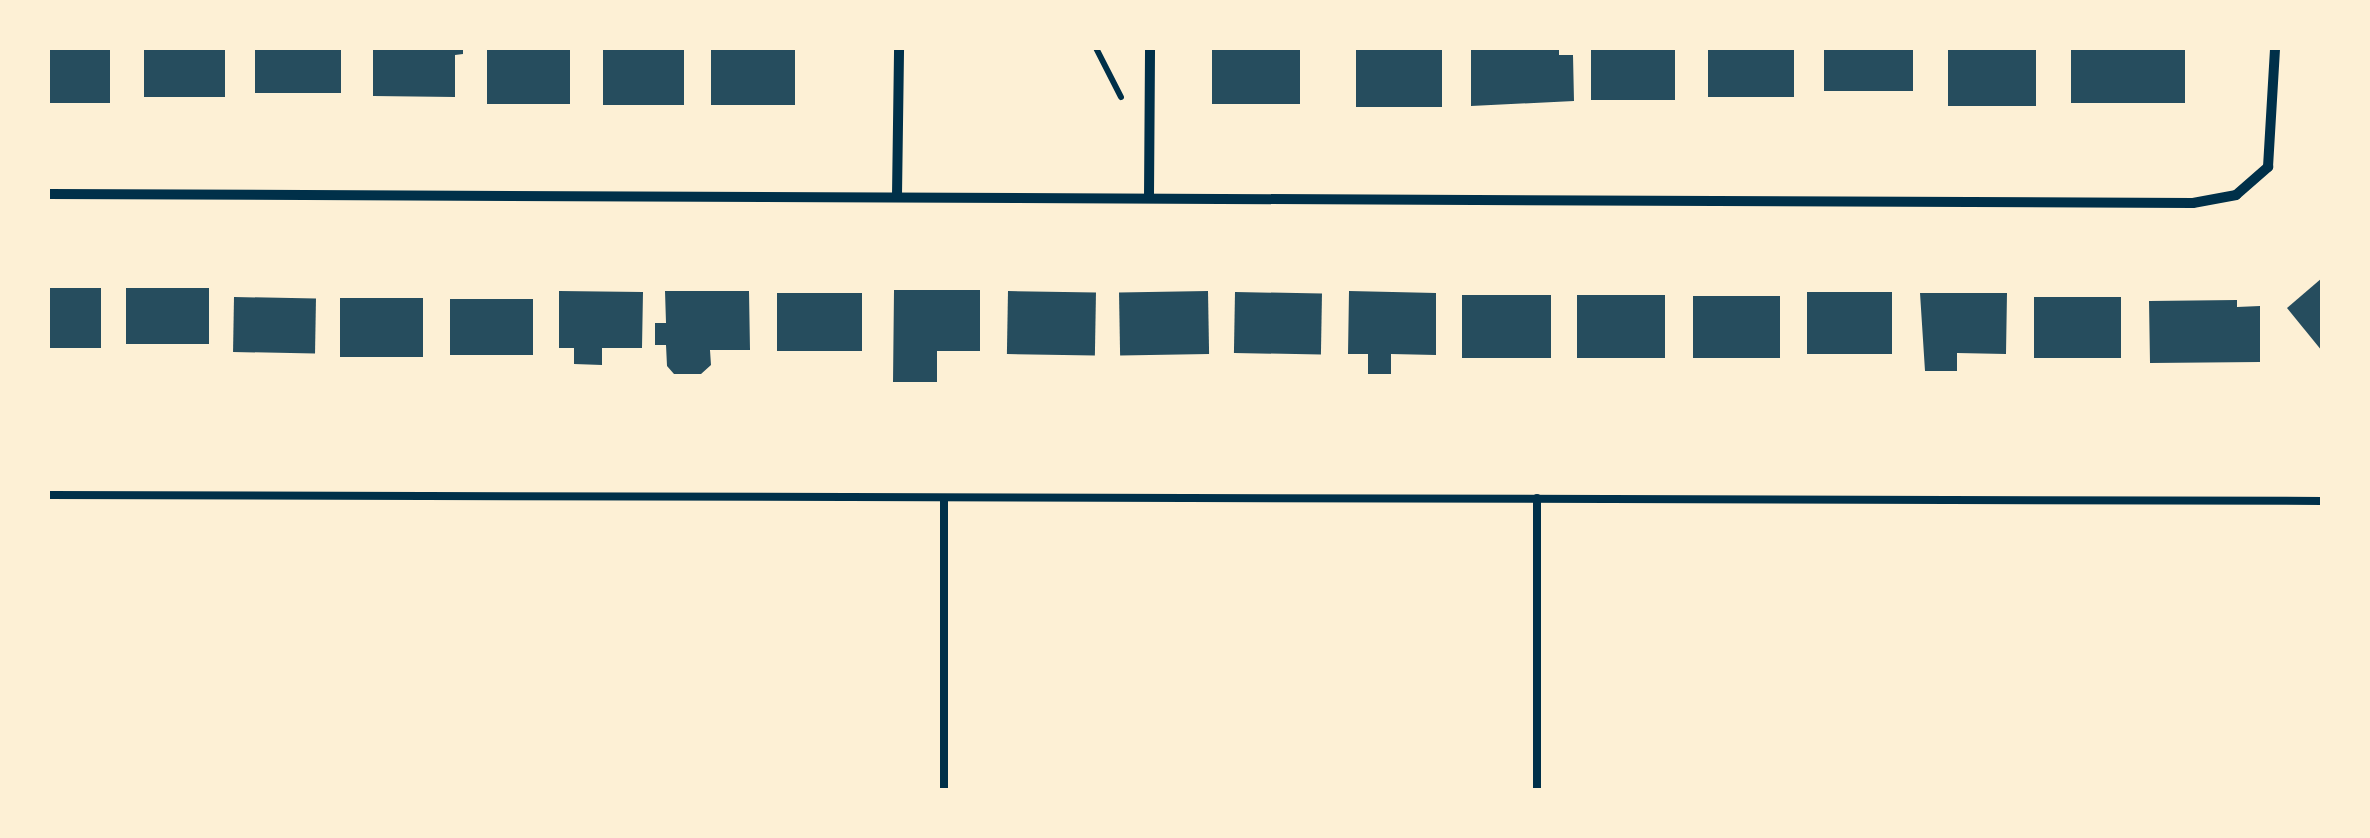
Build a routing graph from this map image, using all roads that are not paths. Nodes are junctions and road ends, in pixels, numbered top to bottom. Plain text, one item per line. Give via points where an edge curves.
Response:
1 (899, 48) edge
2 (1150, 48) edge
3 (2275, 48) edge
4 (48, 194) edge
5 (897, 196) junction
6 (1149, 196) junction
7 (48, 495) edge
8 (944, 498) junction
9 (1537, 498) junction
10 (2322, 501) edge
11 (944, 790) edge
12 (1537, 790) edge

1 - 5 street
2 - 6 street
3 - 6 street via 2274,149 2255,182 2236,195 2193,203
4 - 5 street
5 - 6 street
7 - 8 lane
8 - 9 lane
8 - 11 lane
9 - 10 lane
9 - 12 lane

